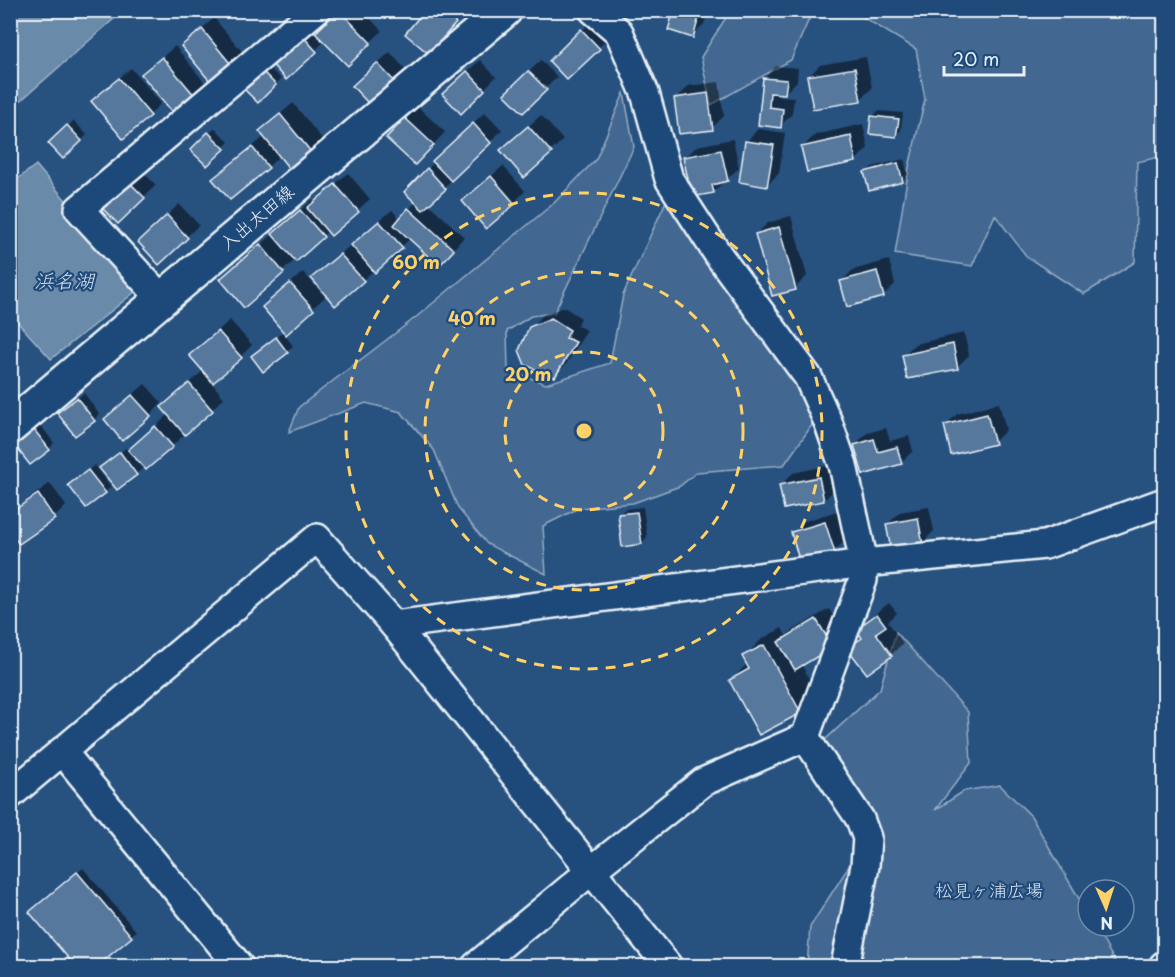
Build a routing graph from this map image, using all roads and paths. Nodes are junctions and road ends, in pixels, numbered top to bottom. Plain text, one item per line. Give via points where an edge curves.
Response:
1 (316, 10) edge
2 (505, 10) edge
3 (593, 10) edge
4 (161, 298) junction
5 (10, 427) edge
6 (1164, 502) edge
7 (864, 563) junction
8 (394, 625) junction
9 (805, 737) junction
10 (62, 751) junction
11 (10, 795) edge
12 (592, 870) junction
13 (239, 966) edge
14 (476, 966) edge
15 (668, 966) edge
16 (845, 966) edge

1 - 4 street via 79,209
2 - 4 main road, 入出太田線
3 - 7 street via 619,32 645,93 669,179 719,256 808,377 843,465
4 - 5 main road, 入出太田線
6 - 7 street via 1045,545
7 - 8 street
7 - 9 street via 863,579
8 - 10 street via 317,538
8 - 12 street
9 - 12 street via 704,782
9 - 16 street via 860,819 867,838
10 - 11 street
10 - 13 street
12 - 14 street
12 - 15 street

